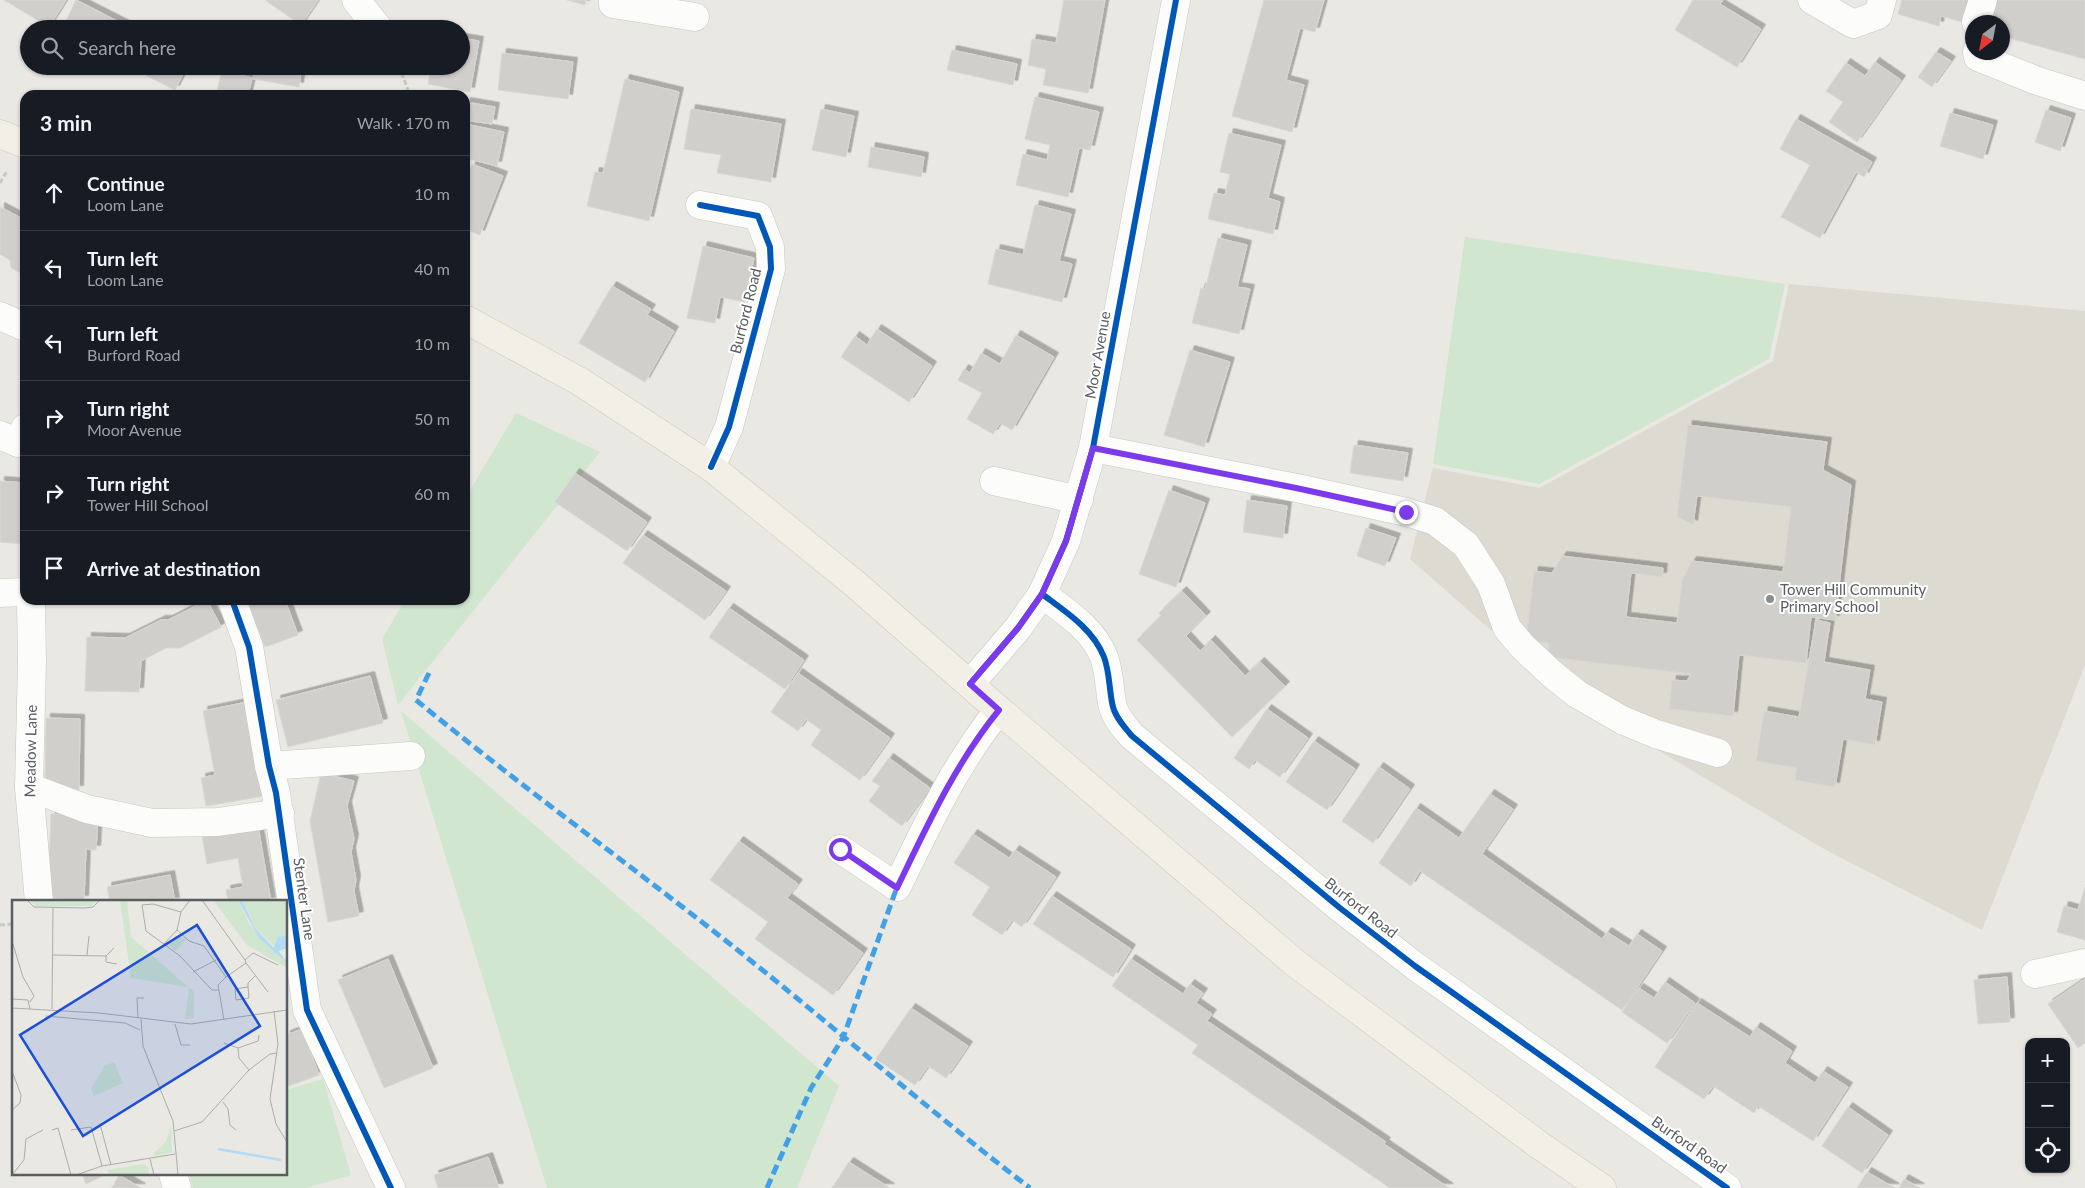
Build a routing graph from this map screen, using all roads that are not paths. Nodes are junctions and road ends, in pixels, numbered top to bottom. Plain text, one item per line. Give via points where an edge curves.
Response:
1 (356, 0) edge
2 (613, 0) edge
3 (1176, 0) edge
4 (1812, 0) edge
5 (1882, 0) edge
6 (1983, 0) edge
7 (1978, 15) edge
8 (695, 17) dead end
9 (372, 20) edge
10 (1985, 60) edge
11 (2085, 96) edge
12 (0, 134) edge
13 (20, 142) edge
14 (700, 205) dead end
15 (0, 316) edge
16 (470, 322) edge
17 (20, 324) edge
18 (0, 435) edge
19 (20, 439) edge
20 (1093, 448) junction
21 (712, 467) junction
22 (994, 481) dead end
23 (1079, 500) junction
24 (20, 592) edge
25 (0, 593) edge
26 (1042, 594) junction
27 (31, 605) edge
28 (234, 605) edge
29 (970, 684) junction
30 (999, 710) junction
31 (1718, 753) dead end
32 (411, 756) dead end
33 (269, 766) junction
34 (29, 787) junction
35 (280, 813) junction
36 (840, 849) dead end
37 (39, 900) edge
38 (2085, 963) edge
39 (2035, 974) dead end
40 (391, 1188) edge
41 (1602, 1188) edge
42 (1727, 1188) edge

1 - 9 street
2 - 8 street via 613,4
3 - 20 street, Moor Avenue
4 - 5 street via 1852,24 1878,15
6 - 7 street
10 - 11 street
12 - 13 main road
14 - 21 street, Burford Road via 758,216 770,248 771,269 729,427
15 - 17 street
16 - 21 main road via 579,381
18 - 19 street via 18,444
20 - 23 street, Moor Avenue
20 - 31 street via 1296,488 1435,521 1466,545 1491,584 1507,628 1523,647 1577,694 1622,720
21 - 29 main road via 854,583
22 - 23 street
23 - 26 street, Moor Avenue via 1066,541
24 - 25 street
26 - 29 street, Moor Avenue
26 - 42 street, Burford Road via 1082,625 1096,641 1104,659 1114,709 1132,736 1400,954
27 - 34 street, Meadow Lane
28 - 33 street, Stenter Lane via 249,647
29 - 30 main road
30 - 36 street via 976,739 947,787 897,888
30 - 41 main road via 1295,963 1539,1145
32 - 33 street
33 - 35 street, Stenter Lane
34 - 35 street via 87,809 152,823 218,822
34 - 37 street, Meadow Lane
35 - 40 street, Stenter Lane via 307,1010
38 - 39 street

